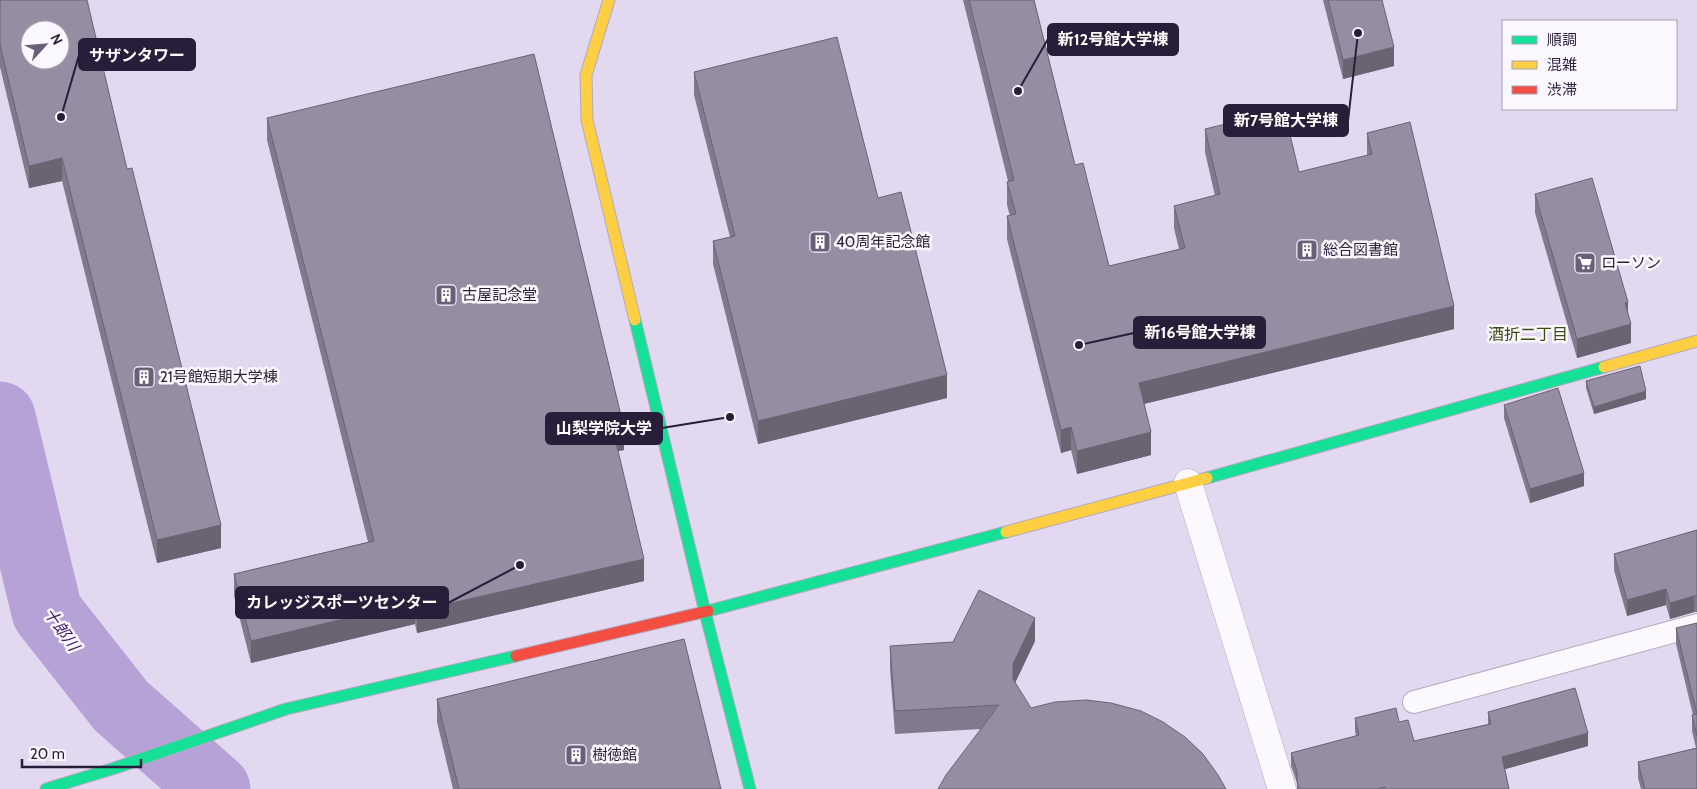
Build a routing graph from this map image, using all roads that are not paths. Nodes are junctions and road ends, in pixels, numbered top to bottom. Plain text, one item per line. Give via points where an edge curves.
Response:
1 (609, 0) edge
2 (1697, 341) edge
3 (1188, 483) junction
4 (705, 612) junction
5 (1697, 625) edge
6 (1414, 702) dead end
7 (46, 789) edge
8 (750, 789) edge
9 (1282, 789) edge

1 - 4 street via 586,76 587,120
2 - 3 street
3 - 4 street
3 - 9 street
4 - 7 street via 286,709
4 - 8 street
5 - 6 lane

